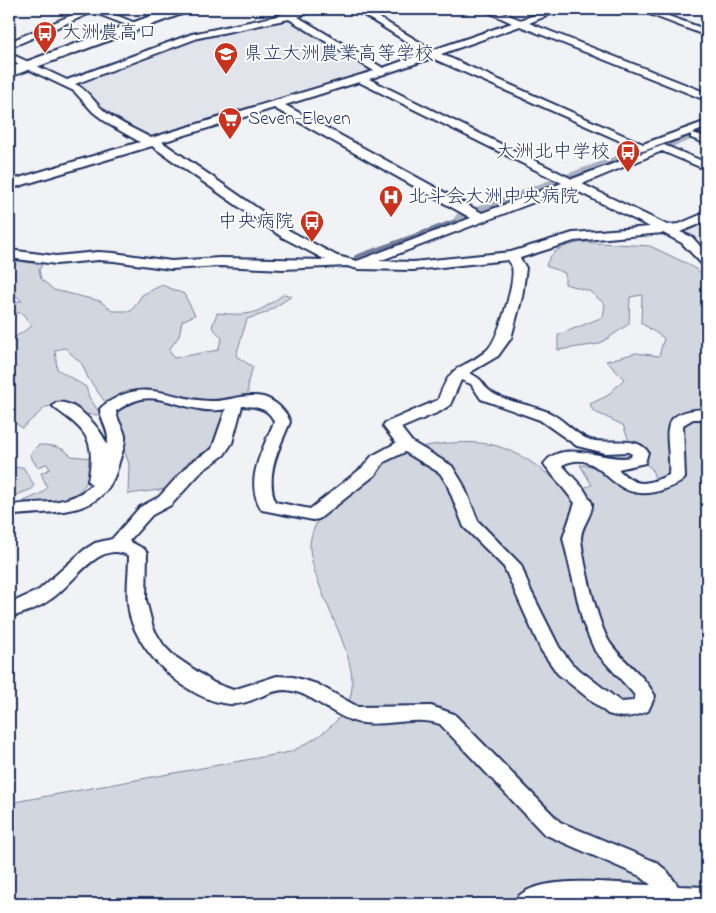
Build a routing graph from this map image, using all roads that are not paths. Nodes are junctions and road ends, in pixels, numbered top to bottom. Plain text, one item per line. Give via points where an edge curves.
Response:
1 (93, 9) edge
2 (182, 9) edge
3 (279, 9) edge
4 (314, 9) edge
5 (358, 9) edge
6 (486, 9) edge
7 (559, 9) edge
8 (640, 9) edge
9 (292, 16) junction
10 (520, 22) junction
11 (135, 25) junction
12 (707, 33) edge
13 (9, 44) edge
14 (434, 54) junction
15 (9, 56) edge
16 (27, 65) junction
17 (382, 72) junction
18 (9, 73) edge
19 (360, 79) junction
20 (67, 83) junction
21 (706, 95) edge
22 (275, 104) junction
23 (707, 124) edge
24 (707, 132) edge
25 (695, 136) junction
26 (707, 141) edge
27 (152, 142) junction
28 (651, 150) junction
29 (707, 167) edge
30 (568, 181) junction
31 (9, 185) edge
32 (475, 215) junction
33 (707, 216) edge
34 (666, 230) junction
35 (9, 254) edge
36 (512, 256) junction
37 (707, 261) edge
38 (353, 264) junction
39 (458, 373) junction
40 (236, 402) junction
41 (61, 406) dead end
42 (707, 414) edge
43 (406, 445) junction
44 (602, 462) junction
45 (69, 506) junction
46 (9, 511) edge
47 (119, 544) junction
48 (9, 610) edge
49 (672, 896) junction
50 (707, 896) edge
51 (525, 904) edge

1 - 11 street
1 - 13 street
2 - 11 highway
3 - 9 street
4 - 9 street
5 - 14 street
6 - 10 street
7 - 10 street
8 - 12 street
9 - 17 street
9 - 20 street via 194,36
10 - 14 street
10 - 21 street
11 - 16 highway
14 - 17 street
14 - 28 street
15 - 16 street
16 - 18 highway
16 - 20 street
17 - 19 street
19 - 22 street
19 - 30 street
20 - 27 street via 78,89 114,123
22 - 27 street
22 - 32 street
23 - 28 street
24 - 25 street
25 - 26 street
25 - 28 street
27 - 31 street
27 - 38 street via 286,234 333,258
28 - 29 street
28 - 30 street
30 - 32 street
30 - 34 street
32 - 38 street
33 - 34 street via 680,228
34 - 36 street via 573,238
34 - 37 street via 687,240
35 - 38 street via 56,260 106,257 171,265 220,262
36 - 38 street via 413,266
36 - 39 street via 519,268 504,338 493,353
39 - 43 street via 444,402 391,426
39 - 44 street via 476,381 486,396 546,417 583,443 606,448 631,446 640,452 640,460 622,464
40 - 43 street via 260,401 280,415 282,422 263,468 262,488 268,506 313,514 369,471 378,459
40 - 45 street via 214,406 193,404 156,392 136,393 121,400 108,409 108,420 115,428 117,438 105,482 88,497
40 - 47 street via 224,443 218,452 196,467 165,501 141,516
41 - 45 street via 93,429 100,447 96,481
42 - 44 street via 692,414 679,419 672,433 677,478 658,486 637,488 620,482
43 - 44 street via 446,470 470,523 512,565 551,650 565,669 614,709 626,711 641,706 645,696 641,686 603,647 595,632 572,538 574,525 584,508 583,498 552,464 560,458 576,456
45 - 46 street
47 - 48 street via 82,558 47,594
47 - 49 street via 130,546 138,553 138,613 149,642 161,657 188,677 226,696 246,695 285,682 310,688 350,712 430,714 447,719 552,828 648,869
49 - 50 street
49 - 51 street via 564,892 536,896

